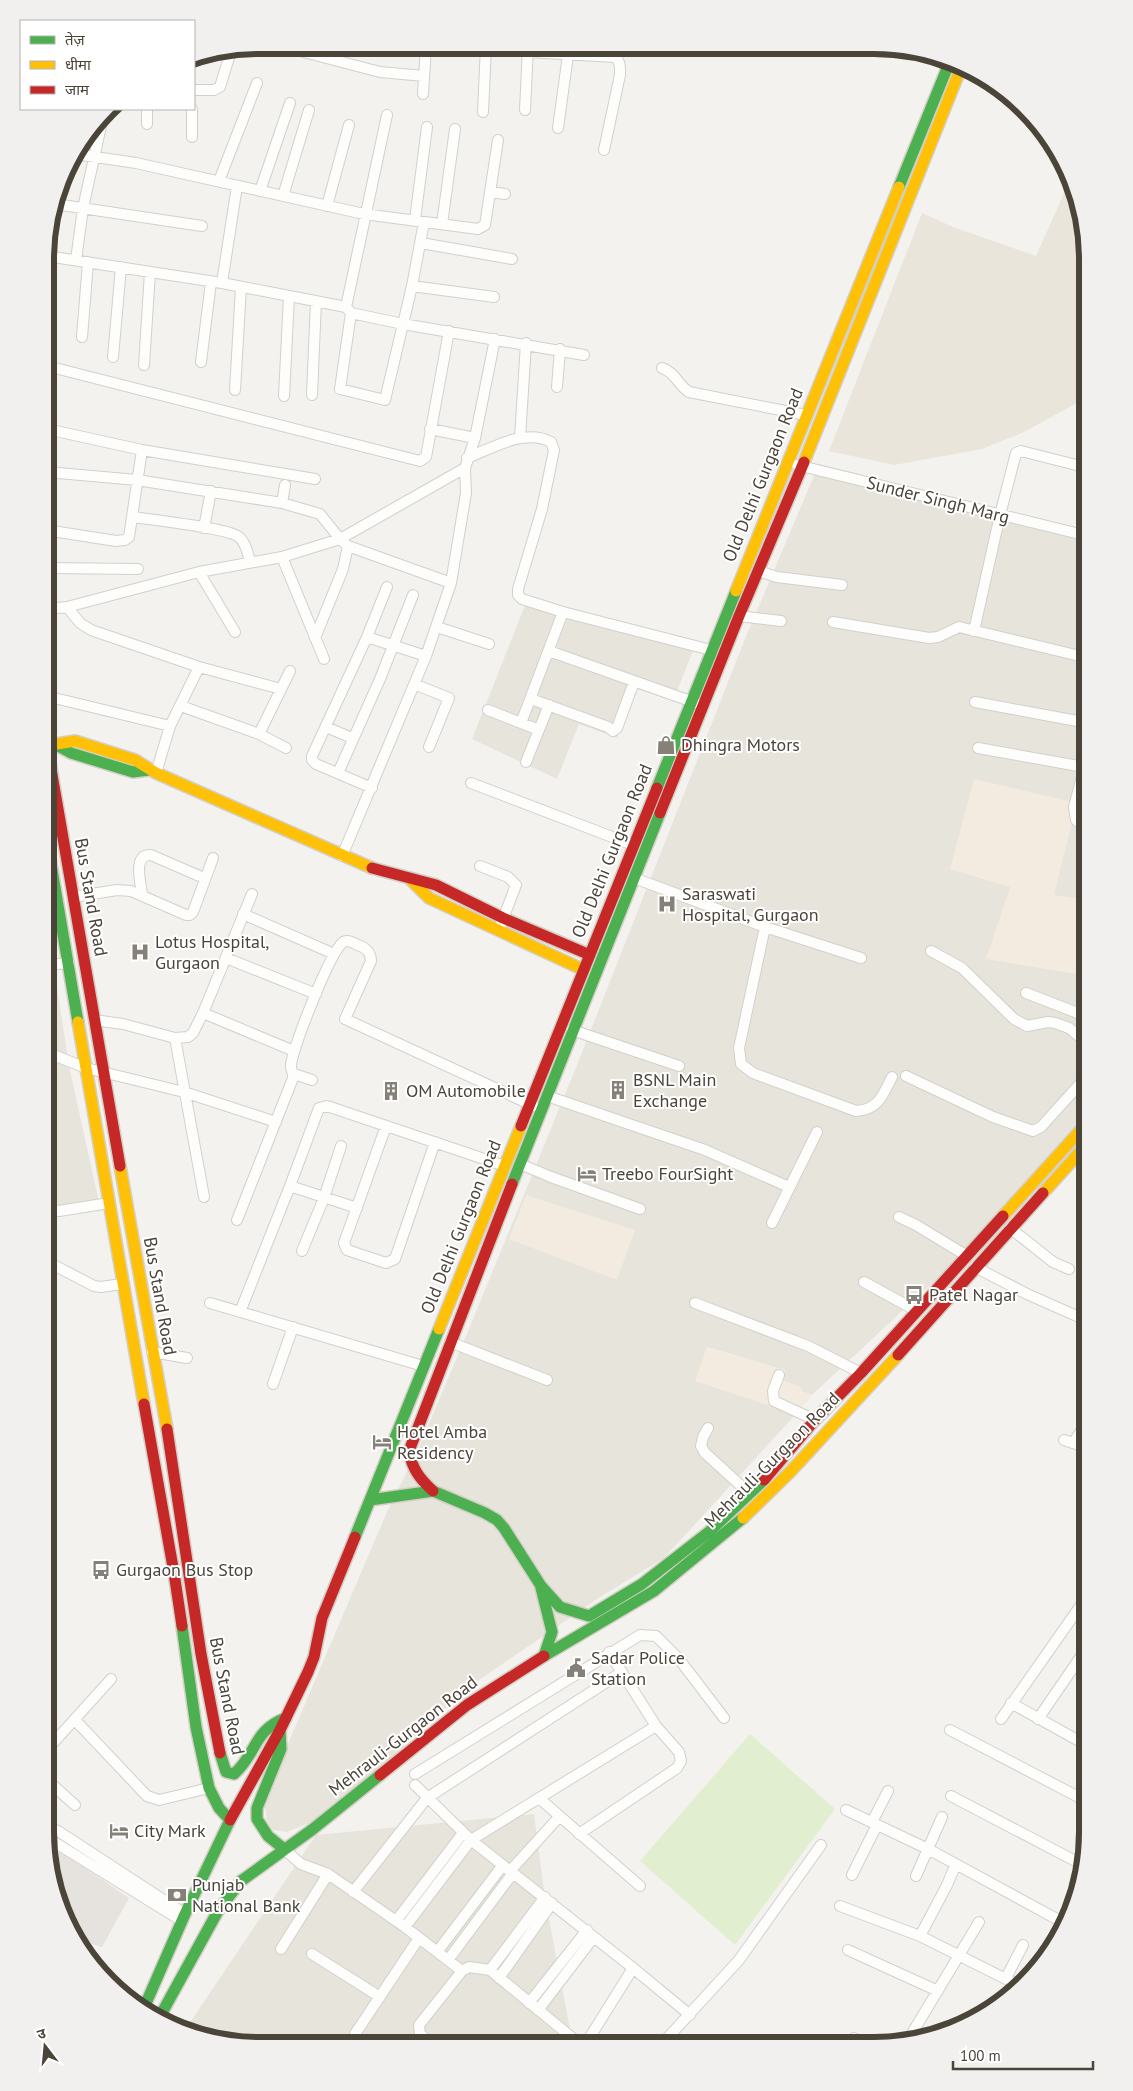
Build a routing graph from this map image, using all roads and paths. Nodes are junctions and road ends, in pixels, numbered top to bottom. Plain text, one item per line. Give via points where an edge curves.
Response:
1 (311, 54) edge
2 (425, 54) edge
3 (486, 54) edge
4 (528, 54) edge
5 (561, 54) edge
6 (568, 55) junction
7 (229, 56) edge
8 (947, 67) edge
9 (959, 72) edge
10 (424, 76) junction
11 (257, 83) dead end
12 (195, 90) edge
13 (423, 94) dead end
14 (290, 103) dead end
15 (147, 110) edge
16 (192, 110) edge
17 (308, 110) dead end
18 (525, 110) dead end
19 (483, 112) dead end
20 (387, 115) dead end
21 (147, 124) dead end
22 (349, 125) dead end
23 (427, 126) dead end
24 (558, 128) dead end
25 (100, 129) edge
26 (455, 129) dead end
27 (192, 137) dead end
28 (498, 140) dead end
29 (604, 150) dead end
30 (82, 155) edge
31 (94, 156) junction
32 (905, 170) junction
33 (918, 176) junction
34 (219, 180) junction
35 (237, 186) junction
36 (260, 191) junction
37 (490, 192) junction
38 (505, 194) dead end
39 (283, 196) junction
40 (61, 205) edge
41 (327, 206) junction
42 (83, 208) junction
43 (364, 214) junction
44 (420, 221) junction
45 (442, 224) junction
46 (202, 226) dead end
47 (421, 243) junction
48 (54, 257) edge
49 (512, 259) dead end
50 (76, 260) junction
51 (88, 262) junction
52 (120, 267) junction
53 (150, 272) junction
54 (216, 282) junction
55 (412, 286) junction
56 (241, 287) junction
57 (290, 296) junction
58 (494, 297) dead end
59 (316, 301) junction
60 (349, 310) junction
61 (403, 324) junction
62 (449, 332) junction
63 (82, 337) dead end
64 (495, 339) junction
65 (526, 344) junction
66 (560, 349) junction
67 (584, 354) dead end
68 (113, 357) dead end
69 (201, 362) dead end
70 (144, 365) dead end
71 (54, 368) edge
72 (662, 368) dead end
73 (557, 387) dead end
74 (235, 390) dead end
75 (312, 395) dead end
76 (284, 396) dead end
77 (806, 415) junction
78 (430, 429) junction
79 (54, 431) edge
80 (475, 438) junction
81 (520, 438) junction
82 (142, 450) junction
83 (788, 462) junction
84 (466, 463) junction
85 (1079, 466) edge
86 (802, 467) junction
87 (54, 473) edge
88 (137, 480) junction
89 (315, 480) dead end
90 (285, 485) dead end
91 (211, 491) junction
92 (282, 503) junction
93 (1000, 515) junction
94 (133, 518) junction
95 (204, 528) junction
96 (54, 531) edge
97 (1079, 534) edge
98 (344, 542) junction
99 (282, 557) junction
100 (250, 562) junction
101 (54, 568) edge
102 (138, 569) dead end
103 (758, 571) junction
104 (199, 572) junction
105 (451, 583) junction
106 (842, 585) dead end
107 (387, 587) dead end
108 (413, 595) dead end
109 (67, 606) junction
110 (54, 608) edge
111 (563, 612) junction
112 (739, 616) junction
113 (781, 621) dead end
114 (833, 622) dead end
115 (437, 627) junction
116 (974, 631) junction
117 (234, 632) dead end
118 (367, 637) junction
119 (315, 638) junction
120 (489, 644) dead end
121 (394, 646) junction
122 (711, 650) junction
123 (549, 651) junction
124 (426, 656) junction
125 (1079, 656) edge
126 (324, 659) dead end
127 (199, 667) junction
128 (290, 670) dead end
129 (634, 682) junction
130 (414, 684) junction
131 (281, 690) junction
132 (54, 698) edge
133 (531, 699) junction
134 (691, 702) junction
135 (975, 702) dead end
136 (548, 705) junction
137 (181, 706) junction
138 (704, 706) junction
139 (488, 710) dead end
140 (1079, 721) edge
141 (520, 723) junction
142 (170, 726) junction
143 (326, 727) junction
144 (539, 730) junction
145 (259, 734) junction
146 (352, 738) junction
147 (54, 741) edge
148 (429, 747) dead end
149 (286, 748) dead end
150 (978, 748) dead end
151 (526, 762) dead end
152 (1079, 766) edge
153 (54, 768) edge
154 (152, 772) junction
155 (338, 773) junction
156 (471, 783) dead end
157 (1079, 787) edge
158 (372, 788) junction
159 (1079, 822) edge
160 (633, 845) junction
161 (342, 856) junction
162 (213, 858) dead end
163 (480, 866) dead end
164 (204, 878) junction
165 (634, 878) junction
166 (54, 880) edge
167 (411, 880) junction
168 (252, 894) dead end
169 (73, 896) junction
170 (142, 896) junction
171 (243, 914) junction
172 (503, 918) junction
173 (765, 927) junction
174 (499, 932) junction
175 (931, 951) dead end
176 (334, 954) junction
177 (590, 955) junction
178 (226, 958) junction
179 (861, 958) dead end
180 (69, 963) junction
181 (54, 964) edge
182 (584, 970) junction
183 (1026, 993) dead end
184 (316, 994) junction
185 (203, 1013) junction
186 (1079, 1014) edge
187 (94, 1020) junction
188 (572, 1030) junction
189 (1079, 1036) edge
190 (175, 1038) junction
191 (294, 1051) junction
192 (54, 1055) edge
193 (679, 1066) dead end
194 (86, 1068) junction
195 (103, 1070) junction
196 (294, 1074) junction
197 (906, 1076) dead end
198 (892, 1077) dead end
199 (312, 1080) dead end
200 (1079, 1086) edge
201 (184, 1092) junction
202 (547, 1096) junction
203 (530, 1105) junction
204 (542, 1109) junction
205 (276, 1122) junction
206 (386, 1126) junction
207 (817, 1132) dead end
208 (1079, 1132) edge
209 (435, 1142) junction
210 (340, 1146) dead end
211 (1079, 1153) edge
212 (520, 1164) junction
213 (505, 1166) junction
214 (290, 1186) junction
215 (789, 1188) junction
216 (204, 1197) dead end
217 (324, 1198) junction
218 (109, 1203) junction
219 (357, 1208) junction
220 (640, 1209) dead end
221 (54, 1210) edge
222 (899, 1217) dead end
223 (237, 1220) dead end
224 (772, 1223) dead end
225 (1010, 1228) junction
226 (302, 1251) dead end
227 (967, 1256) junction
228 (54, 1265) edge
229 (975, 1267) junction
230 (1069, 1269) dead end
231 (864, 1282) dead end
232 (122, 1284) junction
233 (931, 1296) junction
234 (210, 1303) dead end
235 (695, 1303) dead end
236 (943, 1304) junction
237 (917, 1311) junction
238 (240, 1312) junction
239 (1079, 1317) edge
240 (440, 1324) junction
241 (293, 1327) junction
242 (454, 1330) junction
243 (450, 1342) junction
244 (152, 1352) junction
245 (187, 1358) dead end
246 (423, 1366) junction
247 (861, 1373) junction
248 (779, 1375) dead end
249 (547, 1380) dead end
250 (273, 1384) dead end
251 (163, 1404) junction
252 (145, 1406) junction
253 (815, 1420) junction
254 (708, 1428) dead end
255 (1079, 1430) edge
256 (1079, 1445) edge
257 (433, 1491) junction
258 (750, 1494) junction
259 (370, 1500) junction
260 (541, 1586) junction
261 (1079, 1608) edge
262 (609, 1652) junction
263 (544, 1656) junction
264 (1079, 1659) edge
265 (622, 1672) junction
266 (111, 1679) dead end
267 (1011, 1703) junction
268 (286, 1718) junction
269 (724, 1718) dead end
270 (1001, 1719) dead end
271 (1038, 1719) junction
272 (75, 1720) junction
273 (656, 1726) junction
274 (280, 1730) junction
275 (950, 1730) dead end
276 (1079, 1741) edge
277 (54, 1742) edge
278 (54, 1786) edge
279 (209, 1788) junction
280 (888, 1791) dead end
281 (951, 1796) dead end
282 (426, 1798) junction
283 (1079, 1798) edge
284 (540, 1799) junction
285 (75, 1805) dead end
286 (846, 1810) dead end
287 (559, 1817) junction
288 (942, 1817) dead end
289 (230, 1820) junction
290 (874, 1823) junction
291 (54, 1833) edge
292 (579, 1834) junction
293 (467, 1836) junction
294 (821, 1845) dead end
295 (284, 1849) junction
296 (928, 1849) junction
297 (1077, 1862) edge
298 (956, 1864) junction
299 (509, 1870) junction
300 (328, 1874) junction
301 (852, 1874) dead end
302 (916, 1876) dead end
303 (640, 1886) dead end
304 (353, 1892) junction
305 (549, 1900) junction
306 (840, 1906) dead end
307 (183, 1917) junction
308 (1059, 1920) edge
309 (396, 1921) junction
310 (979, 1922) dead end
311 (405, 1928) junction
312 (590, 1934) junction
313 (920, 1936) junction
314 (419, 1938) junction
315 (1023, 1945) dead end
316 (281, 1949) dead end
317 (848, 1950) dead end
318 (437, 1952) junction
319 (312, 1954) dead end
320 (960, 1955) junction
321 (448, 1960) junction
322 (634, 1968) junction
323 (490, 1970) junction
324 (462, 1971) junction
325 (499, 1978) junction
326 (1006, 1978) junction
327 (1013, 1982) edge
328 (938, 1991) junction
329 (380, 1997) junction
330 (529, 2003) junction
331 (146, 2004) edge
332 (538, 2010) junction
333 (162, 2013) edge
334 (690, 2015) junction
335 (912, 2033) edge
336 (355, 2034) dead end
337 (424, 2037) edge
338 (571, 2037) edge
339 (590, 2037) edge
340 (669, 2037) edge

1 - 10 street via 380,72
2 - 10 street
3 - 19 street
4 - 18 street
5 - 6 street
6 - 24 street
6 - 29 street via 614,57 620,64
7 - 12 street via 220,87
8 - 32 main road, Old Delhi Gurgaon Road
9 - 33 main road, Old Delhi Gurgaon Road
10 - 13 street
11 - 34 street
14 - 36 street
15 - 21 street
16 - 27 street
17 - 39 street
20 - 43 street
22 - 41 street
23 - 44 street
25 - 31 street
26 - 45 street
28 - 37 street
30 - 31 street
31 - 34 street
31 - 42 street
32 - 33 street
32 - 77 main road, Old Delhi Gurgaon Road
33 - 86 main road, Old Delhi Gurgaon Road
34 - 35 street
35 - 36 street
35 - 54 street
36 - 39 street
37 - 38 street
37 - 45 street via 482,228
39 - 41 street
40 - 42 street
41 - 43 street
42 - 46 street
42 - 50 street
43 - 44 street
43 - 60 street
44 - 45 street
44 - 47 street
47 - 49 street
47 - 55 street
48 - 50 street
50 - 51 street
51 - 52 street
51 - 63 street
52 - 53 street
52 - 68 street
53 - 54 street
53 - 70 street
54 - 56 street
54 - 69 street
55 - 58 street
55 - 61 street
56 - 57 street
56 - 74 street
57 - 59 street
57 - 76 street
59 - 60 street
59 - 75 street
60 - 61 street
60 - 61 street via 340,389 383,401 387,398
61 - 62 street
62 - 64 street
62 - 78 street
64 - 65 street
64 - 80 street
65 - 66 street
65 - 81 street
66 - 67 street
66 - 73 street
71 - 78 street via 420,461 426,456
72 - 77 street via 671,372 689,392
77 - 83 main road, Old Delhi Gurgaon Road
78 - 80 street
79 - 82 street
80 - 84 street
81 - 84 street
81 - 111 street via 545,439 551,442 554,450 542,509 518,595
82 - 88 street
82 - 89 street
83 - 86 street, Sunder Singh Marg
83 - 122 main road, Old Delhi Gurgaon Road
84 - 98 street
84 - 105 street via 466,493
85 - 93 street via 1018,451
86 - 93 street, Sunder Singh Marg
86 - 103 main road, Old Delhi Gurgaon Road
87 - 88 street
88 - 91 street
88 - 94 street
90 - 92 street
91 - 92 street
91 - 95 street
92 - 98 street via 320,514
93 - 97 street, Sunder Singh Marg
93 - 116 street
94 - 95 street
94 - 96 street via 131,534 125,540
95 - 100 street via 241,538
98 - 99 street
98 - 105 street
98 - 119 street via 343,569
99 - 100 street
99 - 119 street
100 - 104 street
101 - 102 street
103 - 106 street via 777,577
103 - 112 main road, Old Delhi Gurgaon Road
104 - 109 street
104 - 117 street
105 - 115 street
107 - 118 street
108 - 121 street
109 - 110 street
109 - 127 street via 80,623 91,630
111 - 122 street
111 - 123 street
112 - 113 street
112 - 138 main road, Old Delhi Gurgaon Road
114 - 116 street via 929,638 959,627
115 - 120 street
115 - 124 street
116 - 125 street
118 - 121 street
118 - 143 street
119 - 126 street
121 - 124 street
121 - 146 street
122 - 134 main road, Old Delhi Gurgaon Road
123 - 129 street
123 - 133 street
124 - 130 street
127 - 131 street
127 - 137 street
128 - 131 street
129 - 134 street
129 - 136 street via 613,731
130 - 148 street via 449,698
130 - 158 street
131 - 145 street
132 - 142 street
133 - 136 street
133 - 141 street
134 - 138 street
134 - 160 main road, Old Delhi Gurgaon Road
135 - 140 street
136 - 144 street
137 - 142 street
137 - 145 street
138 - 165 main road, Old Delhi Gurgaon Road
139 - 141 street
141 - 144 street
142 - 154 street
143 - 146 street
143 - 155 street via 312,760
144 - 151 street
145 - 149 street
146 - 155 street
147 - 154 main road via 75,741 135,760
150 - 152 street
153 - 169 main road, Bus Stand Road
154 - 161 main road
155 - 158 street
156 - 160 street
157 - 159 street via 1074,807
158 - 161 street
160 - 177 main road, Old Delhi Gurgaon Road
161 - 167 main road
162 - 164 street
163 - 172 street via 508,877 516,885
164 - 170 street via 190,915
164 - 170 street via 145,855 138,864
165 - 173 street
165 - 188 main road, Old Delhi Gurgaon Road
166 - 180 main road, Bus Stand Road
167 - 172 main road via 436,886
167 - 174 main road via 429,898
168 - 171 street
169 - 170 street via 117,890
169 - 187 main road, Bus Stand Road
171 - 176 street
171 - 178 street
172 - 174 street
172 - 177 main road
173 - 179 street
173 - 198 street via 739,1048 741,1064 753,1073 856,1111 867,1111 878,1104
174 - 182 main road
175 - 189 street via 962,968 1014,1019 1026,1026 1055,1023
176 - 184 street
176 - 203 street via 347,941 362,947 371,956 345,1019
177 - 182 main road, Old Delhi Gurgaon Road
178 - 184 street
178 - 185 street
180 - 181 street
180 - 194 main road, Bus Stand Road
182 - 203 main road, Old Delhi Gurgaon Road
183 - 186 street
184 - 191 street
185 - 190 street via 193,1033 188,1037
185 - 191 street
187 - 190 street
187 - 195 main road, Bus Stand Road
188 - 193 street
188 - 202 main road, Old Delhi Gurgaon Road
190 - 201 street
191 - 196 street via 290,1066
192 - 194 street
194 - 195 street
194 - 218 main road, Bus Stand Road
195 - 201 street
195 - 244 main road, Bus Stand Road
196 - 199 street
196 - 205 street
197 - 200 street via 1033,1132
201 - 205 street
201 - 216 street
202 - 204 main road, Old Delhi Gurgaon Road
202 - 215 street via 705,1150
203 - 204 street
203 - 213 main road, Old Delhi Gurgaon Road
204 - 212 main road, Old Delhi Gurgaon Road
205 - 223 street
206 - 209 street
206 - 214 street via 327,1106 319,1108
206 - 219 street
207 - 215 street
208 - 227 main road, Mehrauli-Gurgaon Road
209 - 213 street
209 - 219 street via 398,1253 391,1262 345,1248
210 - 217 street
211 - 225 main road, Mehrauli-Gurgaon Road
212 - 220 street
212 - 242 main road, Old Delhi Gurgaon Road
213 - 240 main road, Old Delhi Gurgaon Road
214 - 217 street
214 - 238 street
215 - 224 street
217 - 219 street
217 - 226 street
218 - 221 street
218 - 232 main road, Bus Stand Road
222 - 227 street
225 - 229 main road, Mehrauli-Gurgaon Road
225 - 230 street via 1046,1257
227 - 233 main road, Mehrauli-Gurgaon Road
228 - 232 street via 94,1286
229 - 236 main road, Mehrauli-Gurgaon Road
229 - 239 street
231 - 237 street
232 - 252 main road, Bus Stand Road
233 - 236 main road
233 - 237 main road, Mehrauli-Gurgaon Road
234 - 238 street
235 - 247 street via 808,1346
236 - 263 main road, Mehrauli-Gurgaon Road via 791,1471 745,1516 654,1591
237 - 247 main road, Mehrauli-Gurgaon Road
238 - 241 street
240 - 242 main road
240 - 246 main road, Old Delhi Gurgaon Road
241 - 246 street
241 - 250 street
242 - 243 main road, Old Delhi Gurgaon Road
243 - 249 street
243 - 257 main road, Old Delhi Gurgaon Road via 409,1452 411,1465
244 - 245 street
244 - 251 main road, Bus Stand Road
246 - 259 main road, Old Delhi Gurgaon Road
247 - 253 main road, Mehrauli-Gurgaon Road
248 - 253 street via 773,1391 774,1401
251 - 252 main road
251 - 268 main road, Bus Stand Road via 201,1654 226,1772 234,1774 243,1766 264,1730
252 - 279 main road, Bus Stand Road via 174,1572 196,1727
253 - 258 main road, Mehrauli-Gurgaon Road
254 - 258 street via 701,1446 705,1453
255 - 256 street via 1068,1442
257 - 259 main road
257 - 260 main road via 497,1520
258 - 260 main road, Mehrauli-Gurgaon Road via 710,1531 642,1584 589,1616 560,1607
259 - 268 main road, Old Delhi Gurgaon Road via 322,1618 314,1657
260 - 263 main road via 552,1632
261 - 267 street
262 - 265 street
262 - 269 street via 640,1635 656,1636 679,1659
262 - 282 street via 415,1780
263 - 295 main road, Mehrauli-Gurgaon Road via 467,1705
264 - 271 street
265 - 273 street
265 - 282 street
266 - 272 street
267 - 270 street
267 - 271 street
268 - 274 main road, Old Delhi Gurgaon Road
271 - 276 street
272 - 277 street
272 - 279 street via 153,1800
273 - 284 street
273 - 292 street via 679,1752 681,1761 677,1768
274 - 289 main road, Old Delhi Gurgaon Road
274 - 295 main road via 281,1749 257,1808 257,1819 268,1836
275 - 283 street
278 - 285 street
279 - 289 main road, Bus Stand Road via 219,1808
280 - 290 street
281 - 297 street
282 - 293 street
282 - 304 street
284 - 287 street
284 - 293 street
286 - 290 street
287 - 292 street
287 - 299 street
288 - 296 street
289 - 307 main road, Old Delhi Gurgaon Road
290 - 296 street
290 - 301 street
291 - 307 street
292 - 303 street
293 - 299 street
293 - 309 street
293 - 311 street
294 - 334 street via 739,1960
295 - 300 street via 301,1864
295 - 333 main road, Mehrauli-Gurgaon Road via 241,1881 218,1911
296 - 298 street
296 - 302 street
298 - 308 street
298 - 313 street
299 - 305 street
299 - 318 street
299 - 321 street
300 - 304 street
300 - 316 street
304 - 309 street
305 - 312 street
305 - 323 street
305 - 325 street
306 - 313 street
307 - 331 main road, Old Delhi Gurgaon Road
309 - 311 street
310 - 320 street
311 - 314 street
312 - 322 street
312 - 330 street
312 - 332 street
313 - 320 street
314 - 318 street
314 - 329 street
315 - 326 street
317 - 328 street
318 - 321 street
319 - 329 street
320 - 326 street
320 - 328 street
321 - 324 street
322 - 334 street
322 - 339 street
323 - 324 street via 469,1967
323 - 325 street
324 - 337 street via 419,2025
325 - 330 street
326 - 327 street
328 - 335 street
329 - 336 street
330 - 332 street
332 - 338 street
334 - 340 street

